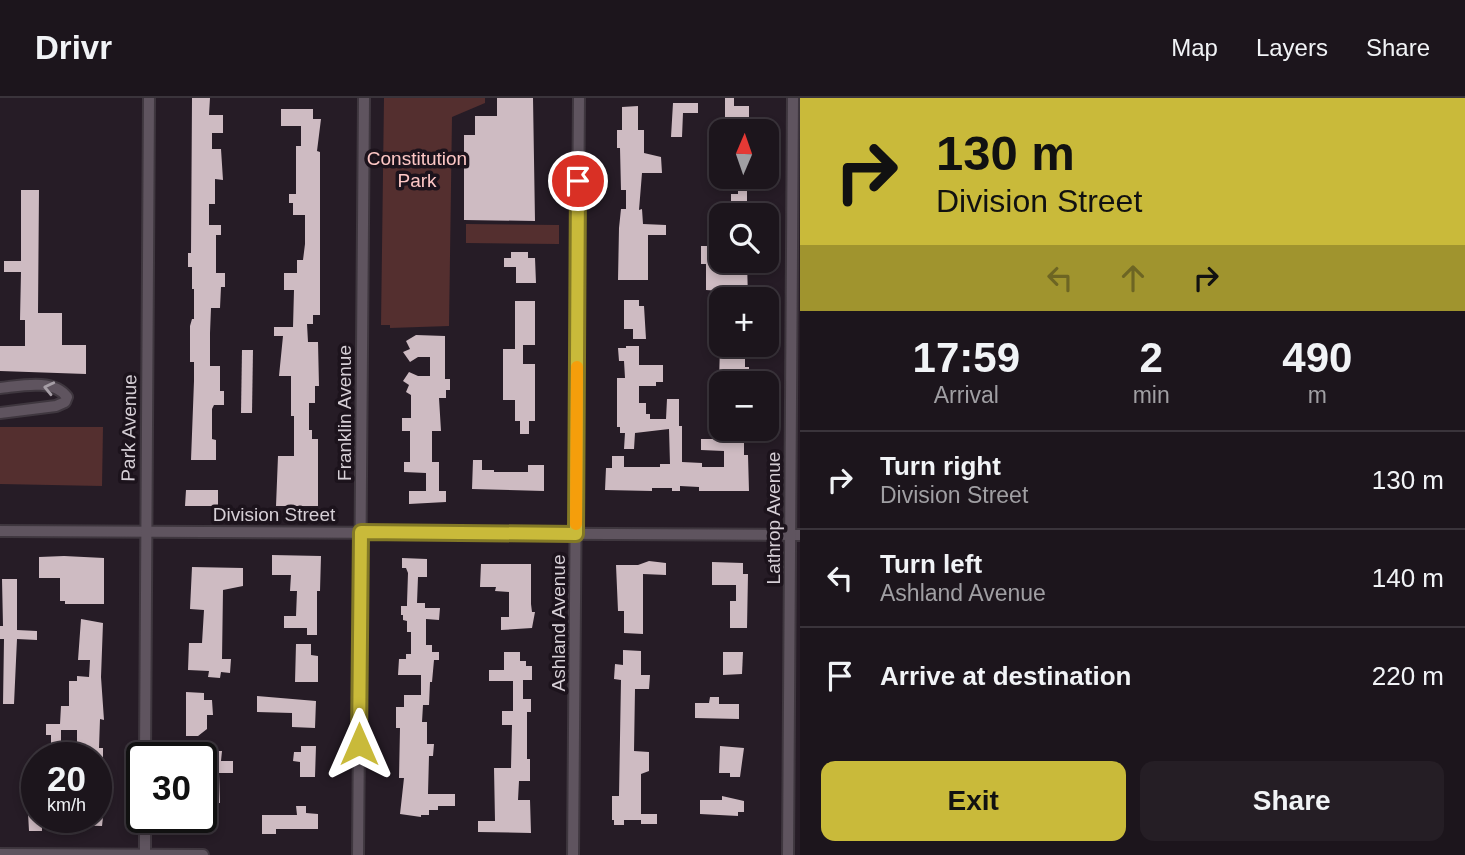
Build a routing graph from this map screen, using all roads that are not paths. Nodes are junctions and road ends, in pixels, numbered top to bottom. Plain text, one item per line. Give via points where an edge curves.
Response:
1 (149, 98) edge
2 (364, 98) edge
3 (579, 98) edge
4 (793, 98) edge
5 (796, 208) edge
6 (0, 388) edge
7 (0, 413) edge
8 (145, 530) junction
9 (0, 531) edge
10 (361, 532) junction
11 (576, 534) junction
12 (795, 535) edge
13 (145, 742) edge
14 (145, 833) edge
15 (0, 854) edge
16 (145, 855) edge
17 (203, 855) edge
18 (358, 855) edge
19 (573, 855) edge
20 (788, 855) edge

1 - 8 street, Park Avenue
2 - 10 street, Franklin Avenue
3 - 11 street, Ashland Avenue
4 - 5 street, Lathrop Avenue
5 - 12 street, Lathrop Avenue
7 -> 6 street via 56,406 67,397 62,391 38,385
8 - 9 street, Division Street
8 - 10 street, Division Street
8 - 13 street, Park Avenue
10 - 11 street, Division Street
10 - 18 street, Franklin Avenue
11 - 12 street, Division Street
11 - 19 street, Ashland Avenue
12 - 20 street, Lathrop Avenue
14 - 16 street
15 - 16 street
16 - 17 street

